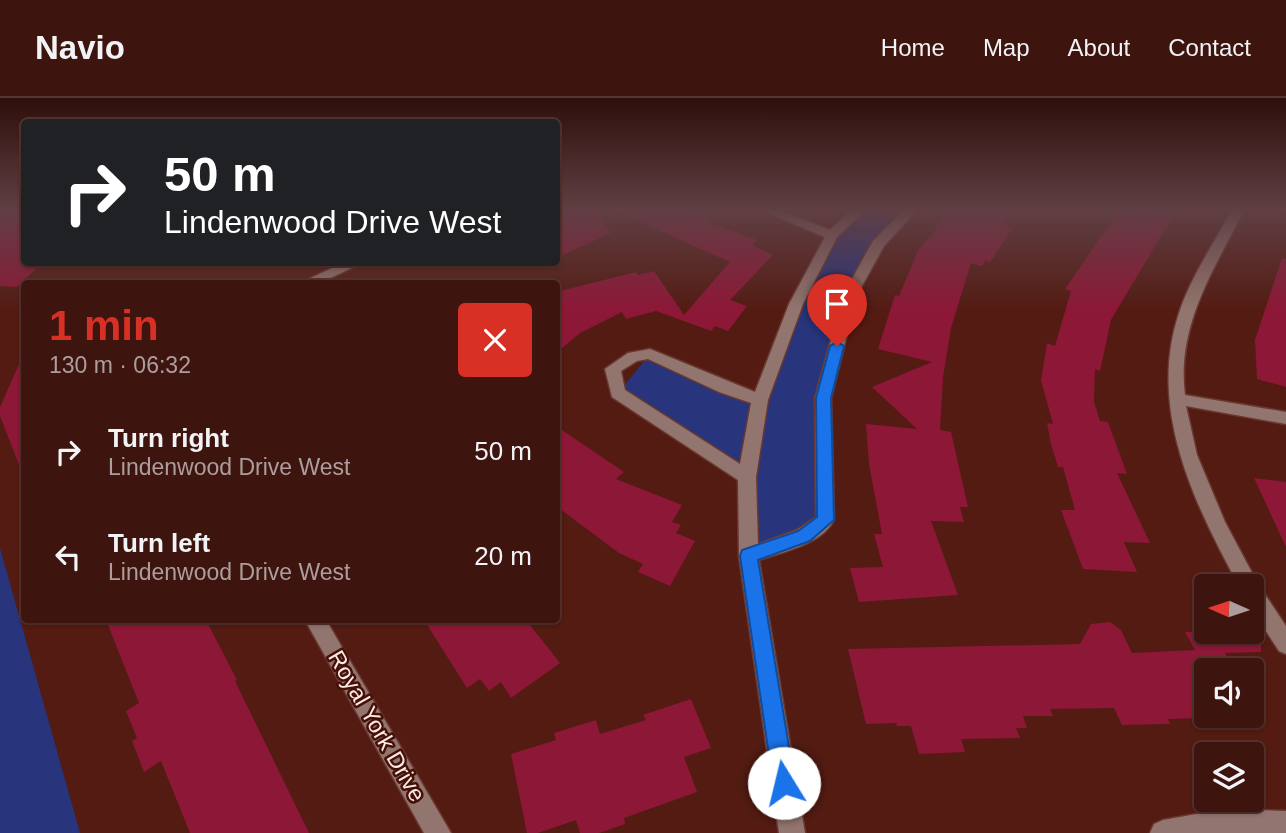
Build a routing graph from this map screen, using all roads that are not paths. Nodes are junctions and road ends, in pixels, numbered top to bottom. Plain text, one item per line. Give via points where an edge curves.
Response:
1 (828, 242) edge
2 (880, 242) edge
3 (1222, 242) edge
4 (348, 266) edge
5 (315, 280) edge
6 (1177, 399) junction
7 (760, 400) junction
8 (1286, 418) edge
9 (747, 477) junction
10 (749, 556) junction
11 (1242, 574) edge
12 (1264, 610) edge
13 (317, 623) edge
14 (1286, 644) edge
15 (1286, 822) edge
16 (438, 833) edge
17 (792, 833) edge
18 (1163, 833) edge

1 - 7 street via 796,304
2 - 10 street via 850,295 823,398 825,520 804,536
3 - 6 street via 1186,312 1177,362
4 - 5 street
6 - 8 street
6 - 11 street via 1204,496
7 - 9 street
7 - 9 street via 650,354 633,357 613,369 618,393
9 - 10 street
10 - 17 street
12 - 14 street
13 - 16 street, Royal York Drive
15 - 18 street via 1225,821

